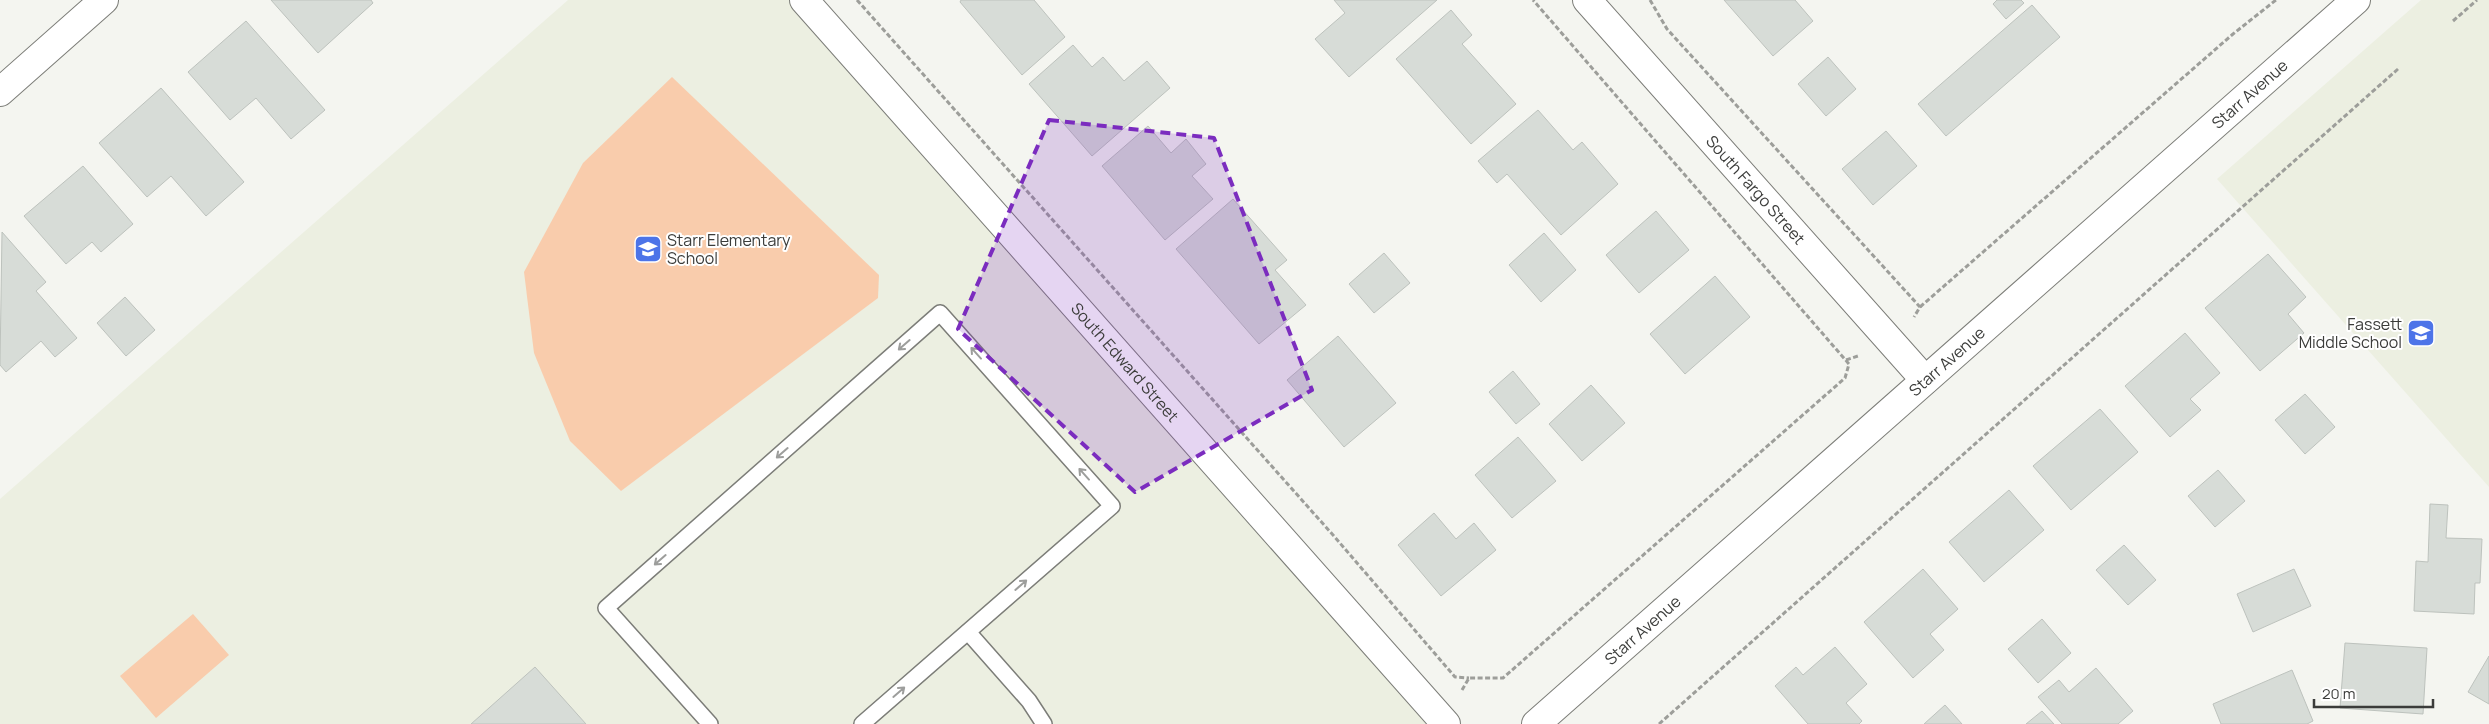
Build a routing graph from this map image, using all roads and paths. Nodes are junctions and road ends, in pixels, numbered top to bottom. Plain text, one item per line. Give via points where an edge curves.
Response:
1 (104, 0) edge
2 (804, 0) edge
3 (857, 0) edge
4 (1533, 0) edge
5 (1587, 0) edge
6 (2276, 0) edge
7 (2356, 0) edge
8 (2477, 0) edge
9 (2453, 21) dead end
10 (2398, 69) dead end
11 (0, 92) edge
12 (1920, 308) dead end
13 (1925, 380) junction
14 (968, 632) junction
15 (1469, 678) junction
16 (1442, 720) edge
17 (710, 724) edge
18 (862, 724) edge
19 (1044, 724) edge
20 (1536, 724) edge
21 (1658, 724) edge

1 - 11 street
2 - 16 street, South Edward Street
3 - 15 path via 1333,535 1455,677
4 - 15 path via 1849,364 1845,378 1503,678
5 - 13 street, South Fargo Street
6 - 12 path
7 - 13 street, Starr Avenue
8 - 9 path
10 - 21 path
13 - 20 street, Starr Avenue
14 -> 17 lane via 1112,506 940,313 606,608
18 -> 14 lane
14 - 19 lane via 1029,701
15 - 16 path

